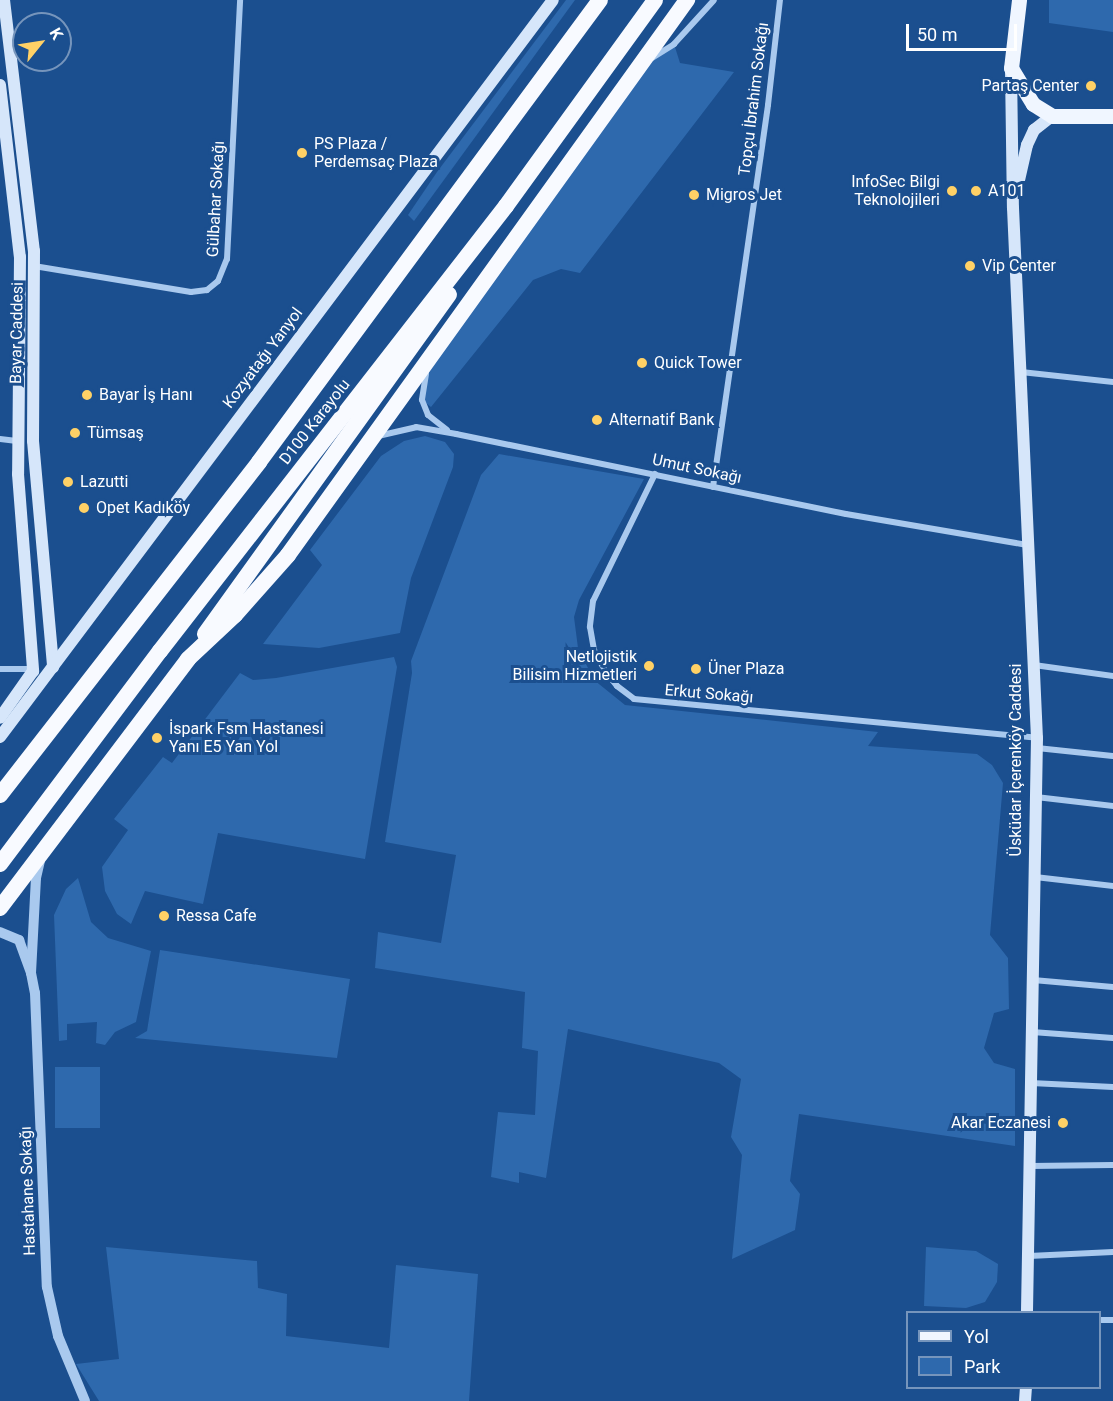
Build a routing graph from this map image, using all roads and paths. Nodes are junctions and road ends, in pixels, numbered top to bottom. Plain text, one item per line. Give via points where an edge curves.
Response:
1 (4, 0) edge
2 (240, 0) edge
3 (553, 0) edge
4 (600, 0) edge
5 (655, 0) edge
6 (687, 0) edge
7 (714, 0) edge
8 (780, 0) edge
9 (1019, 0) edge
10 (642, 64) junction
11 (1011, 68) junction
12 (0, 85) edge
13 (1052, 116) junction
14 (1113, 116) edge
15 (5, 174) edge
16 (506, 206) junction
17 (1013, 208) junction
18 (34, 266) junction
19 (439, 346) junction
20 (1020, 372) junction
21 (1113, 382) edge
22 (456, 434) junction
23 (0, 439) edge
24 (17, 441) junction
25 (365, 446) junction
26 (655, 474) junction
27 (713, 487) junction
28 (1028, 545) junction
29 (188, 659) junction
30 (1034, 665) junction
31 (53, 667) junction
32 (0, 669) edge
33 (33, 669) junction
34 (1113, 676) edge
35 (0, 718) edge
36 (0, 737) edge
37 (1037, 743) junction
38 (1113, 756) edge
39 (0, 795) edge
40 (1036, 796) junction
41 (1113, 806) edge
42 (44, 849) junction
43 (0, 864) edge
44 (1035, 877) junction
45 (1113, 886) edge
46 (0, 908) edge
47 (0, 932) edge
48 (31, 973) junction
49 (1033, 980) junction
50 (1113, 987) edge
51 (1032, 1032) junction
52 (1113, 1038) edge
53 (1031, 1083) junction
54 (1113, 1087) edge
55 (1113, 1165) edge
56 (1029, 1166) junction
57 (1113, 1252) edge
58 (1028, 1256) junction
59 (1027, 1311) edge
60 (85, 1401) edge

1 - 18 main road, Bayar Caddesi
2 - 18 street, Gülbahar Sokağı via 227,253 218,281 207,290 191,292
3 - 31 main road, Kozyatağı Yanyol
4 - 39 highway, D100 Karayolu via 259,462
5 - 16 highway, D100 Karayolu
6 - 10 highway
7 - 10 street via 674,44
8 - 27 street, Topçu İbrahim Sokağı
9 - 11 main road, Üsküdar İçerenköy Caddesi
10 - 19 highway
11 - 13 main road via 1033,104
11 - 17 main road, Üsküdar İçerenköy Caddesi
12 - 15 main road, Bayar Caddesi
13 - 14 main road
13 - 17 main road, Üsküdar İçerenköy Caddesi via 1034,130 1027,145
15 - 24 main road, Bayar Caddesi via 20,265
16 - 29 highway via 397,371
16 - 43 highway, D100 Karayolu via 160,651
17 - 20 main road, Üsküdar İçerenköy Caddesi
18 - 31 main road, Bayar Caddesi via 33,441
19 - 22 street via 422,384 422,400 438,425
19 - 25 highway
20 - 21 street
20 - 28 main road, Üsküdar İçerenköy Caddesi
22 - 25 street, Umut Sokağı via 416,427 377,436
22 - 26 street, Umut Sokağı
23 - 24 street
24 - 33 main road, Bayar Caddesi
25 - 29 highway via 288,555 235,615
26 - 27 street, Umut Sokağı
26 - 37 street, Erkut Sokağı via 592,601 594,650 617,687 634,699
27 - 28 street, Umut Sokağı
28 - 30 main road, Üsküdar İçerenköy Caddesi
29 - 42 highway
30 - 34 street
30 - 37 main road, Üsküdar İçerenköy Caddesi
31 - 33 main road
31 - 36 main road, Kozyatağı Yanyol
32 - 33 street
33 - 35 main road
37 - 38 street, Erkut Sokağı
37 - 40 main road, Üsküdar İçerenköy Caddesi
40 - 41 street
40 - 44 main road, Üsküdar İçerenköy Caddesi
42 - 46 highway
42 - 48 street, Hastahane Sokağı via 36,878
44 - 45 street
44 - 49 main road, Üsküdar İçerenköy Caddesi
47 - 48 street, Hastahane Sokağı via 18,940
48 - 60 street, Hastahane Sokağı via 47,1287 58,1336
49 - 50 street
49 - 51 main road, Üsküdar İçerenköy Caddesi
51 - 52 street
51 - 53 main road, Üsküdar İçerenköy Caddesi
53 - 54 street
53 - 56 main road, Üsküdar İçerenköy Caddesi
55 - 56 street
56 - 58 main road, Üsküdar İçerenköy Caddesi
57 - 58 street
58 - 59 main road, Üsküdar İçerenköy Caddesi

